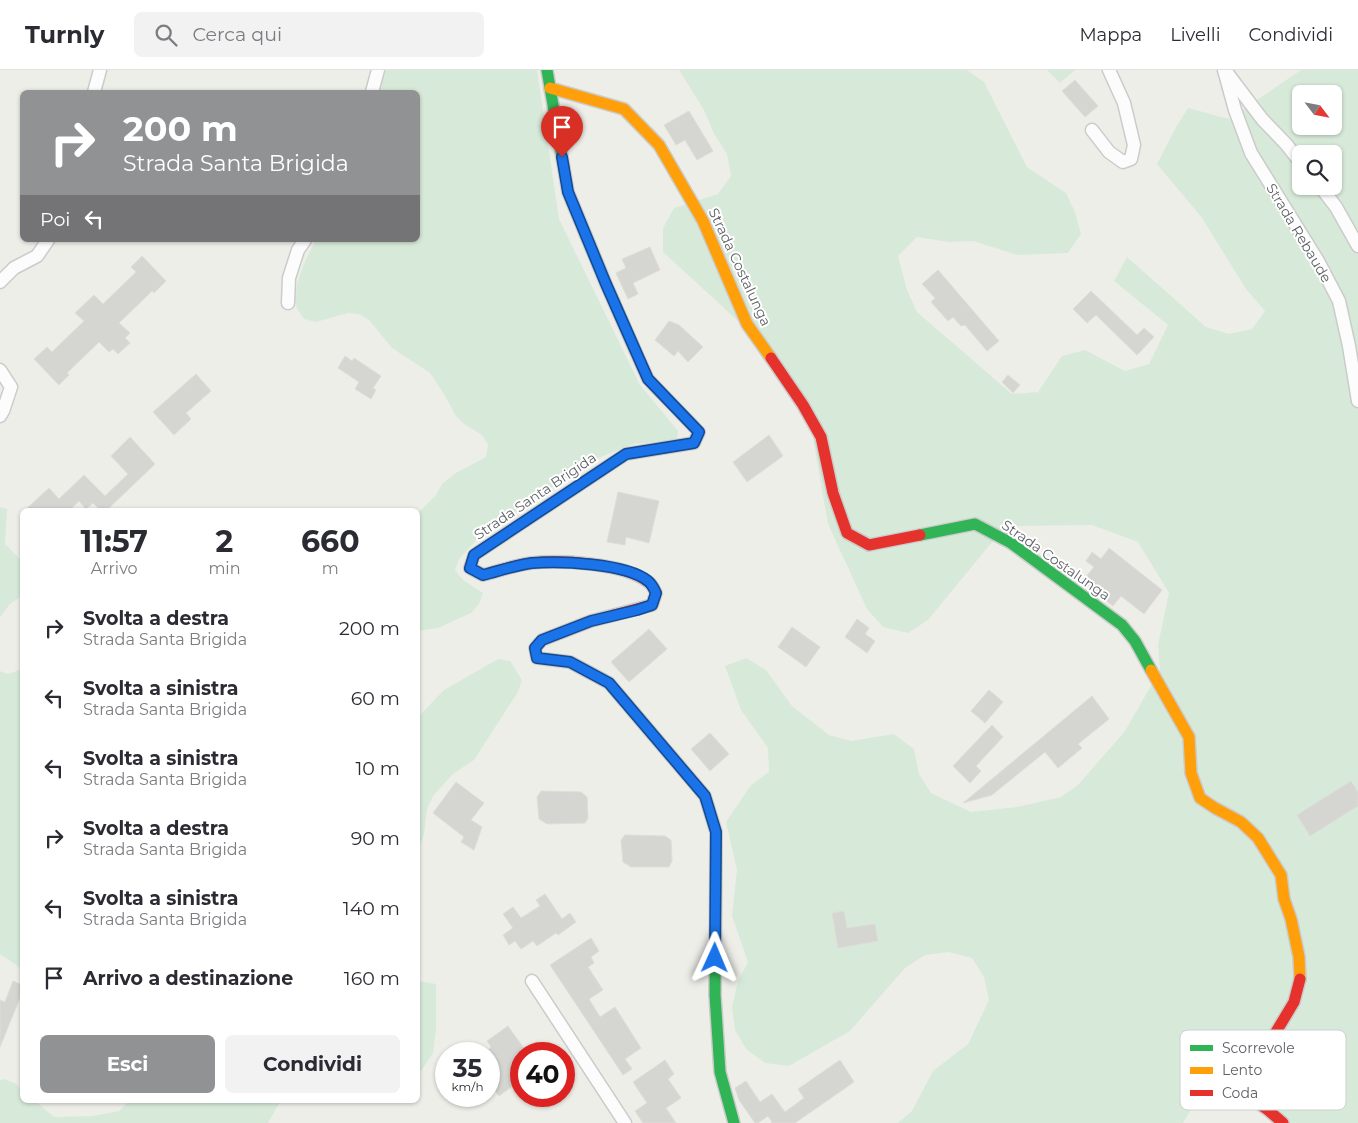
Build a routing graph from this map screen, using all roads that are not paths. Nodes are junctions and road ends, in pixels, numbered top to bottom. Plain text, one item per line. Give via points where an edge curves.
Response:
1 (100, 70) edge
2 (378, 70) edge
3 (547, 70) edge
4 (1109, 70) edge
5 (1225, 70) edge
6 (550, 88) junction
7 (95, 90) edge
8 (373, 90) edge
9 (1092, 130) dead end
10 (1292, 152) edge
11 (1327, 195) edge
12 (47, 242) edge
13 (304, 242) edge
14 (1358, 246) edge
15 (0, 282) edge
16 (288, 303) dead end
17 (0, 370) edge
18 (1358, 401) edge
19 (0, 416) edge
20 (532, 981) dead end
21 (1277, 1030) edge
22 (1268, 1110) edge
23 (625, 1123) edge
24 (734, 1123) edge
25 (1283, 1123) edge

1 - 7 street
2 - 8 street
3 - 6 street, Strada Santa Brigida
4 - 9 street via 1124,103 1134,145 1131,159 1123,162 1109,152
5 - 10 street
5 - 18 street, Strada Rebaude via 1251,153 1339,301
6 - 21 street, Strada Costalunga via 624,109 659,145 703,221 747,324 803,404 821,437 833,493 847,534 869,545 975,524 1011,543 1122,625 1135,641 1189,736 1191,773 1200,798 1247,827 1258,838 1281,875 1299,957 1300,979 1294,1002
6 - 24 street, Strada Santa Brigida via 568,192 606,284 648,379 699,432 694,443 626,454 474,555 470,568 483,575 531,563 610,567 637,574 650,582 656,593 652,605 591,621 542,640 535,648 537,658 570,662 609,683 705,796 716,832 715,995 720,1072
11 - 14 street
12 - 15 street via 37,256 14,268
13 - 16 street via 289,278
17 - 19 street via 11,386
20 - 23 street
22 - 25 street, Strada Costalunga

